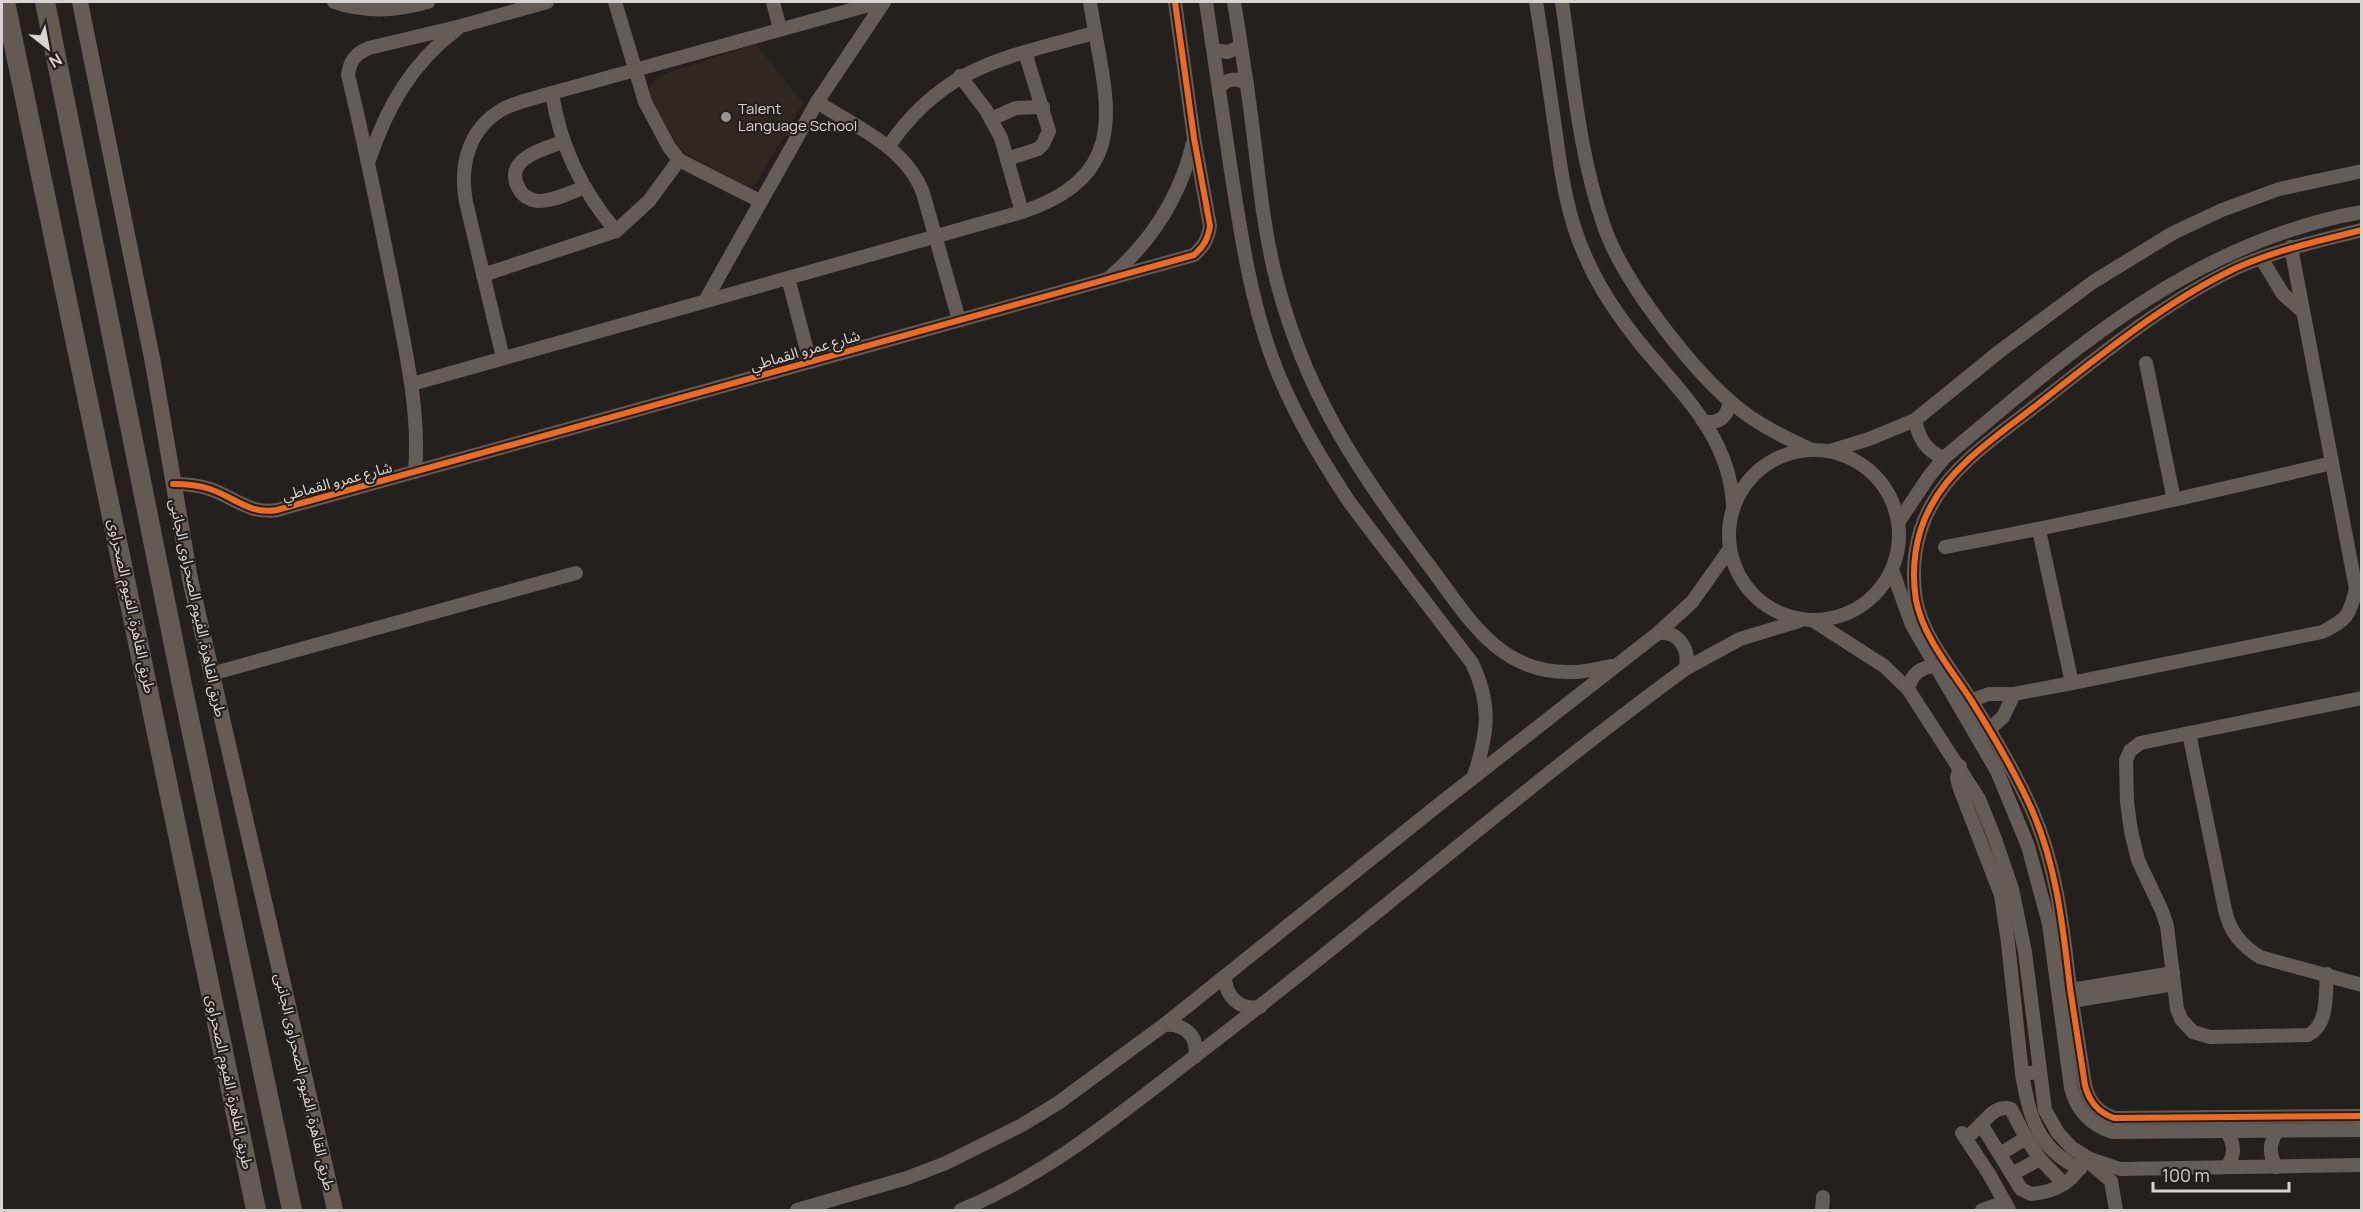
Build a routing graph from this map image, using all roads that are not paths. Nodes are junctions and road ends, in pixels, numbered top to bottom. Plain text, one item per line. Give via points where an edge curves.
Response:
1 (5, 2) edge
2 (45, 2) edge
3 (80, 2) edge
4 (334, 2) edge
5 (428, 2) edge
6 (547, 2) edge
7 (615, 2) edge
8 (773, 2) edge
9 (880, 2) edge
10 (884, 2) edge
11 (1090, 2) edge
12 (1175, 2) edge
13 (1206, 2) edge
14 (1234, 2) edge
15 (1536, 2) edge
16 (1562, 2) edge
17 (461, 26) junction
18 (780, 29) junction
19 (1094, 33) junction
20 (1242, 46) junction
21 (1214, 50) junction
22 (1025, 52) junction
23 (635, 70) junction
24 (960, 76) junction
25 (1247, 84) junction
26 (1219, 88) junction
27 (552, 93) junction
28 (817, 102) junction
29 (1043, 107) junction
30 (992, 119) junction
31 (1194, 138) junction
32 (563, 142) junction
33 (888, 147) junction
34 (1007, 159) junction
35 (369, 160) junction
36 (679, 160) junction
37 (2361, 171) edge
38 (584, 188) junction
39 (760, 201) junction
40 (1022, 212) junction
41 (2361, 212) edge
42 (2361, 230) edge
43 (616, 231) junction
44 (935, 237) junction
45 (2291, 247) junction
46 (2261, 258) junction
47 (483, 275) junction
48 (788, 278) junction
49 (1107, 280) junction
50 (705, 301) junction
51 (2303, 312) junction
52 (959, 320) junction
53 (503, 358) junction
54 (810, 362) junction
55 (2146, 363) dead end
56 (412, 384) junction
57 (1729, 401) junction
58 (1915, 420) junction
59 (1703, 421) junction
60 (1810, 449) junction
61 (1830, 451) junction
62 (1944, 458) junction
63 (2332, 463) junction
64 (415, 472) junction
65 (173, 484) junction
66 (2174, 500) junction
67 (1733, 506) junction
68 (1899, 521) junction
69 (2039, 530) junction
70 (1945, 547) dead end
71 (1729, 550) junction
72 (1892, 570) junction
73 (576, 573) dead end
74 (1799, 621) junction
75 (1814, 621) junction
76 (1479, 632) junction
77 (1658, 633) junction
78 (1461, 647) junction
79 (1617, 665) junction
80 (1934, 666) junction
81 (1686, 669) junction
82 (211, 674) junction
83 (2072, 683) junction
84 (1908, 689) junction
85 (2014, 694) junction
86 (2361, 698) edge
87 (1965, 703) junction
88 (2189, 733) junction
89 (1984, 734) junction
90 (1960, 766) junction
91 (1474, 777) junction
92 (2327, 975) junction
93 (1225, 976) junction
94 (2174, 979) junction
95 (2361, 985) edge
96 (2071, 995) junction
97 (1260, 1007) junction
98 (1164, 1025) junction
99 (1195, 1057) junction
100 (2038, 1072) junction
101 (2022, 1074) junction
102 (2361, 1116) edge
103 (1981, 1124) junction
104 (2361, 1130) edge
105 (2277, 1131) junction
106 (2227, 1132) junction
107 (2026, 1138) junction
108 (2000, 1154) junction
109 (2040, 1159) junction
110 (2084, 1161) junction
111 (2361, 1165) edge
112 (2227, 1167) junction
113 (2276, 1167) junction
114 (2012, 1174) junction
115 (2064, 1184) junction
116 (2007, 1206) edge
117 (256, 1210) edge
118 (292, 1210) edge
119 (334, 1210) edge
120 (797, 1210) edge
121 (961, 1210) edge
122 (1982, 1210) edge
123 (2116, 1210) edge

1 - 117 highway, طريق القاهرة, الفيوم الصحراوى
2 - 118 highway
3 - 65 main road, طريق القاهرة, الفيوم الصحراوى الجانبى via 153,363
4 - 5 street via 378,10
6 - 17 street, شارع عمرو القماطي
7 - 23 street
8 - 18 street
9 - 18 street
10 - 28 street
11 - 19 street
12 - 31 street, شارع عمرو القماطي
13 - 21 street
14 - 20 street
15 - 59 street via 1561,169 1577,237 1621,319
16 - 57 street via 1581,134 1605,228 1634,285 1660,322
17 - 35 street, شارع عمرو القماطي via 427,55 400,89 387,111
17 - 35 street, شارع عمرو القماطي via 369,48 354,57 348,75
18 - 23 street
19 - 22 street
19 - 40 street via 1107,116 1099,151 1077,182 1051,200
20 - 21 street via 1228,52
20 - 25 street
21 - 26 street
22 - 24 street
22 - 29 street
23 - 27 street
23 - 36 street via 651,118
24 - 30 street
24 - 33 street via 920,107
25 - 26 street via 1230,80
25 - 76 street via 1270,252 1309,377 1366,480
26 - 78 street via 1244,253 1261,322 1282,382 1307,433 1350,503
27 - 32 street
27 - 47 street via 504,109 491,118 466,153 463,188
28 - 33 street
28 - 39 street
29 - 30 street via 1016,108
29 - 34 street via 1049,131 1043,144
30 - 34 street
31 - 49 street, شارع عمرو القماطي via 1183,177 1165,214 1139,249
31 - 49 street, شارع عمرو القماطي via 1210,226 1203,248 1184,260
32 - 38 street
32 - 38 street via 521,160 517,186 526,197 539,201
33 - 44 street via 915,175
34 - 40 street
35 - 56 street, شارع عمرو القماطي
36 - 39 street
36 - 43 street via 650,201
37 - 58 street via 2279,189 2173,233 2093,282
38 - 43 street
39 - 50 street
40 - 44 street
41 - 62 street via 2286,230 2170,284 2115,319
42 - 45 street
43 - 47 street
44 - 48 street
44 - 52 street
45 - 46 street
45 - 51 street
46 - 51 street via 2283,294
46 - 87 street via 2159,312 1980,449 1931,505 1914,556 1916,603
47 - 53 street
48 - 50 street
48 - 54 street
49 - 52 street, شارع عمرو القماطي
50 - 53 street
51 - 63 street
52 - 54 street, شارع عمرو القماطي
53 - 56 street
54 - 64 street, شارع عمرو القماطي
55 - 66 street
56 - 64 street, شارع عمرو القماطي via 417,428
57 - 59 street via 1724,417 1716,422
57 - 60 street via 1757,422
58 - 61 street
58 - 62 street via 1923,443
59 - 67 street via 1726,464
60 - 61 street
60 - 67 street via 1777,458 1750,477
61 - 68 street via 1854,459 1875,475 1891,496
62 - 68 street
63 - 66 street
63 - 83 street via 2356,589 2350,612 2339,623 2322,632
64 - 65 street, شارع عمرو القماطي via 264,512 210,489
65 - 82 main road, طريق القاهرة, الفيوم الصحراوى الجانبى
66 - 69 street
67 - 71 street
68 - 72 street via 1899,546
69 - 70 street
69 - 83 street
71 - 74 street via 1737,574 1752,595 1772,611
71 - 77 street via 1692,602
72 - 75 street via 1873,597 1846,615
72 - 80 street via 1912,625
73 - 82 street
74 - 75 street
74 - 81 street via 1740,639
75 - 84 street via 1884,666
76 - 78 street via 1476,643
76 - 79 street via 1508,656 1543,670 1580,672
77 - 79 street
77 - 81 street via 1669,634 1682,643 1688,658
78 - 91 street via 1476,671 1485,699 1485,738
79 - 91 street
80 - 84 street via 1913,675
80 - 87 street
81 - 97 street
82 - 119 main road, طريق القاهرة, الفيوم الصحراوى الجانبى
83 - 85 street
84 - 90 street
85 - 87 street via 1989,694
85 - 89 street via 2003,717
86 - 88 street
87 - 89 street
88 - 92 street via 2227,919 2234,934 2260,957
88 - 94 street via 2139,743 2126,760 2131,831 2141,868 2167,926
89 - 96 street via 2016,776 2047,852 2057,891
89 - 106 street via 2040,885 2056,965 2071,1088 2080,1112 2112,1132
90 - 100 street via 1979,799 2012,889 2025,952
90 - 101 street via 1960,789 2001,895
91 - 93 street
92 - 94 street via 2322,1021 2313,1032 2303,1036 2193,1032 2177,1009
92 - 95 street
93 - 97 street via 1232,999 1248,1007
93 - 98 street
94 - 96 street
96 - 102 street via 2087,1094 2098,1109 2114,1118
97 - 99 street
98 - 99 street via 1187,1030 1194,1039
98 - 120 street via 1076,1091 985,1145 907,1178
99 - 121 street via 1071,1150 1008,1188
100 - 101 street
100 - 110 street via 2045,1110 2058,1133
101 - 110 street via 2028,1105 2043,1140 2068,1164
103 - 107 street via 1998,1108 2011,1109
103 - 108 street
103 - 116 street via 1964,1136
104 - 105 street
105 - 106 street
105 - 113 street via 2270,1149
106 - 112 street via 2234,1150
107 - 108 street
107 - 109 street
108 - 114 street
109 - 114 street
109 - 115 street
110 - 112 street via 2120,1169
110 - 115 street via 2074,1178
110 - 123 street via 2111,1181
111 - 113 street
112 - 113 street
114 - 115 street via 2021,1189 2031,1194
116 - 122 street

